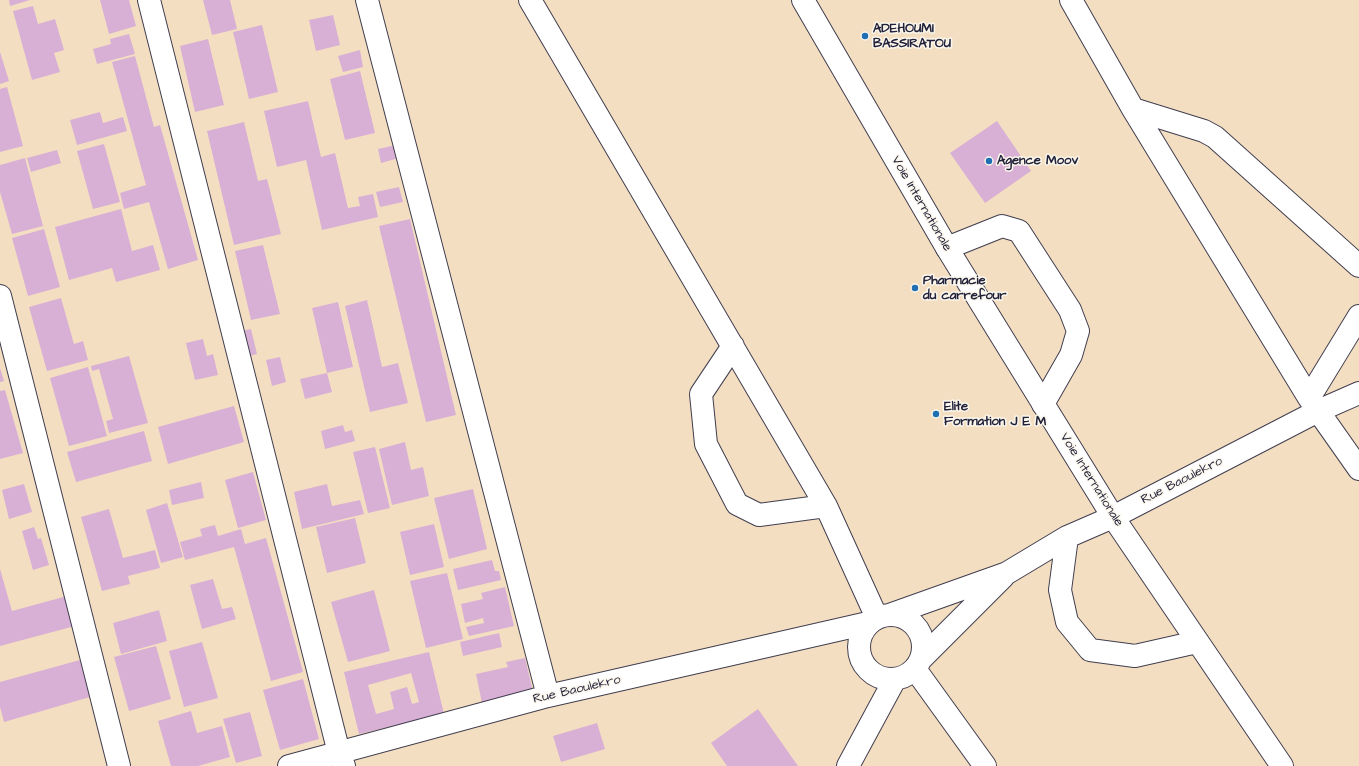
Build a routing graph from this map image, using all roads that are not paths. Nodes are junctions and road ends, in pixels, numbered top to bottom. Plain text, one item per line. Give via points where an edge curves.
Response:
1 (149, 0) edge
2 (367, 0) edge
3 (530, 0) edge
4 (803, 0) edge
5 (1071, 0) edge
6 (1133, 109) junction
7 (947, 248) junction
8 (1359, 266) edge
9 (0, 296) edge
10 (1359, 316) edge
11 (733, 346) junction
12 (1359, 393) edge
13 (1043, 404) junction
14 (1314, 405) junction
15 (1359, 469) edge
16 (826, 506) junction
17 (1113, 517) junction
18 (1067, 537) junction
19 (1007, 573) junction
20 (878, 619) junction
21 (1197, 642) junction
22 (918, 663) junction
23 (895, 679) junction
24 (548, 696) junction
25 (342, 759) edge
26 (119, 766) edge
27 (289, 766) edge
28 (848, 766) edge
29 (985, 766) edge
30 (1282, 766) edge

1 - 25 street
2 - 24 street
3 - 11 street
4 - 7 street, Voie Internationale
5 - 6 street
6 - 8 street via 1204,131 1215,137
6 - 14 street
7 - 13 street, Voie Internationale
7 - 13 street via 1002,226 1019,231 1070,310 1078,331 1071,355
9 - 26 street
10 - 14 street
11 - 16 street
11 - 16 street via 701,394 706,444 737,504 759,515
12 - 14 street, Rue Baoulekro
13 - 17 street, Voie Internationale
14 - 15 street
14 - 17 street, Rue Baoulekro
16 - 20 street
17 - 18 street, Rue Baoulekro
17 - 21 street, Voie Internationale
18 - 19 street, Rue Baoulekro
18 - 21 street via 1060,590 1067,622 1090,650 1135,656
19 - 20 street, Rue Baoulekro
19 - 22 street, Rue Baoulekro
20 - 22 street via 905,617 917,627 923,642
20 - 23 street via 863,631 859,651 868,669 885,679
20 - 24 street, Rue Baoulekro
21 - 30 street, Voie Internationale
22 - 23 street
22 - 29 street
23 - 28 street
24 - 25 street, Rue Baoulekro
25 - 27 street, Rue Baoulekro

